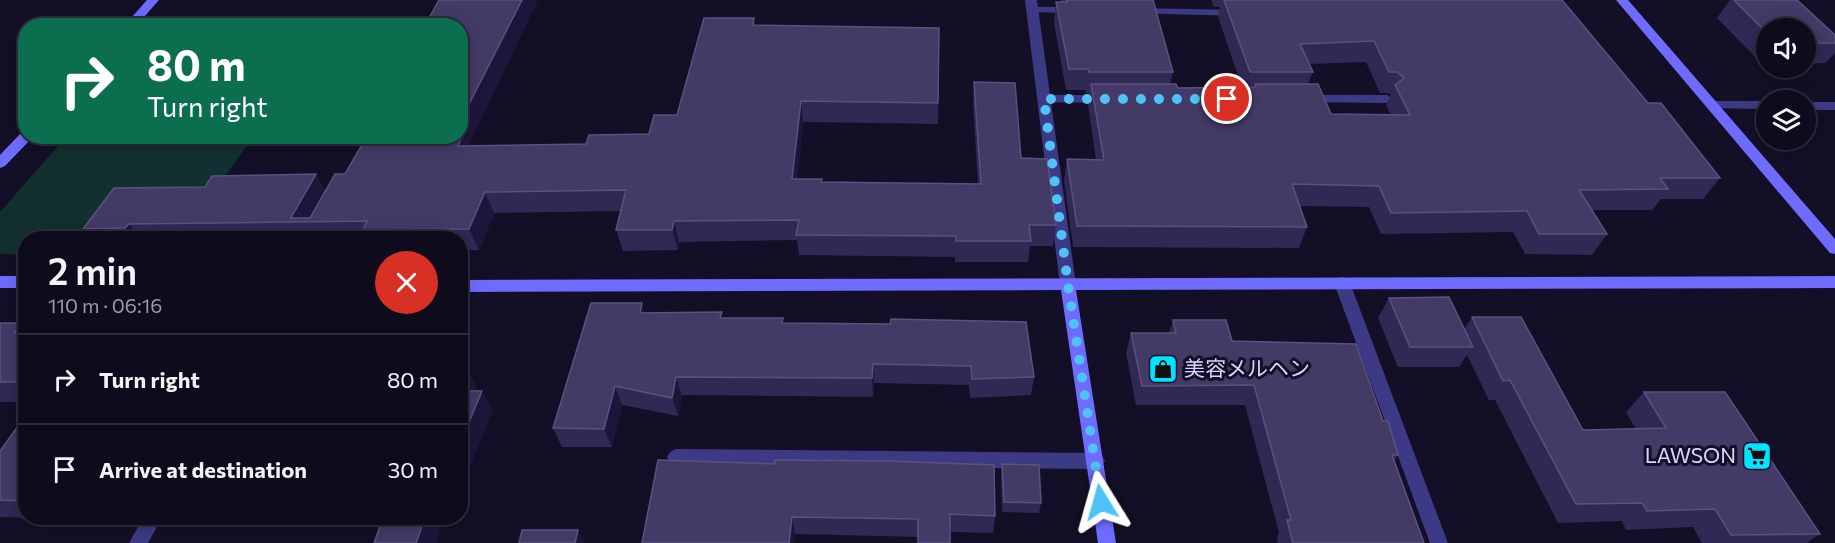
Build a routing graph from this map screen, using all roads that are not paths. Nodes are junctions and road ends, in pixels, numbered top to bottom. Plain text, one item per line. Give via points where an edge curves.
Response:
1 (153, 0) edge
2 (1622, 0) edge
3 (1031, 5) edge
4 (1091, 10) edge
5 (1127, 11) edge
6 (1245, 13) edge
7 (136, 18) edge
8 (1044, 99) junction
9 (1127, 99) edge
10 (1293, 99) edge
11 (1388, 99) dead end
12 (1712, 105) junction
13 (1756, 105) edge
14 (1816, 106) edge
15 (1835, 106) edge
16 (18, 144) edge
17 (0, 163) edge
18 (1835, 249) edge
19 (0, 282) edge
20 (18, 282) edge
21 (1835, 282) edge
22 (1342, 283) junction
23 (1068, 285) junction
24 (468, 286) edge
25 (676, 457) dead end
26 (1096, 461) junction
27 (149, 525) edge
28 (138, 543) edge
29 (1107, 543) edge
30 (1439, 543) edge

1 - 7 street
2 - 12 street
3 - 4 street
3 - 8 street
5 - 6 street
8 - 9 street
8 - 23 street
10 - 11 street
12 - 13 street
12 - 18 street
14 - 15 street
16 - 17 street
19 - 20 street
21 - 22 street
22 - 23 street
22 - 30 street
23 - 24 street
23 - 26 street
25 - 26 street
26 - 29 street
27 - 28 street

